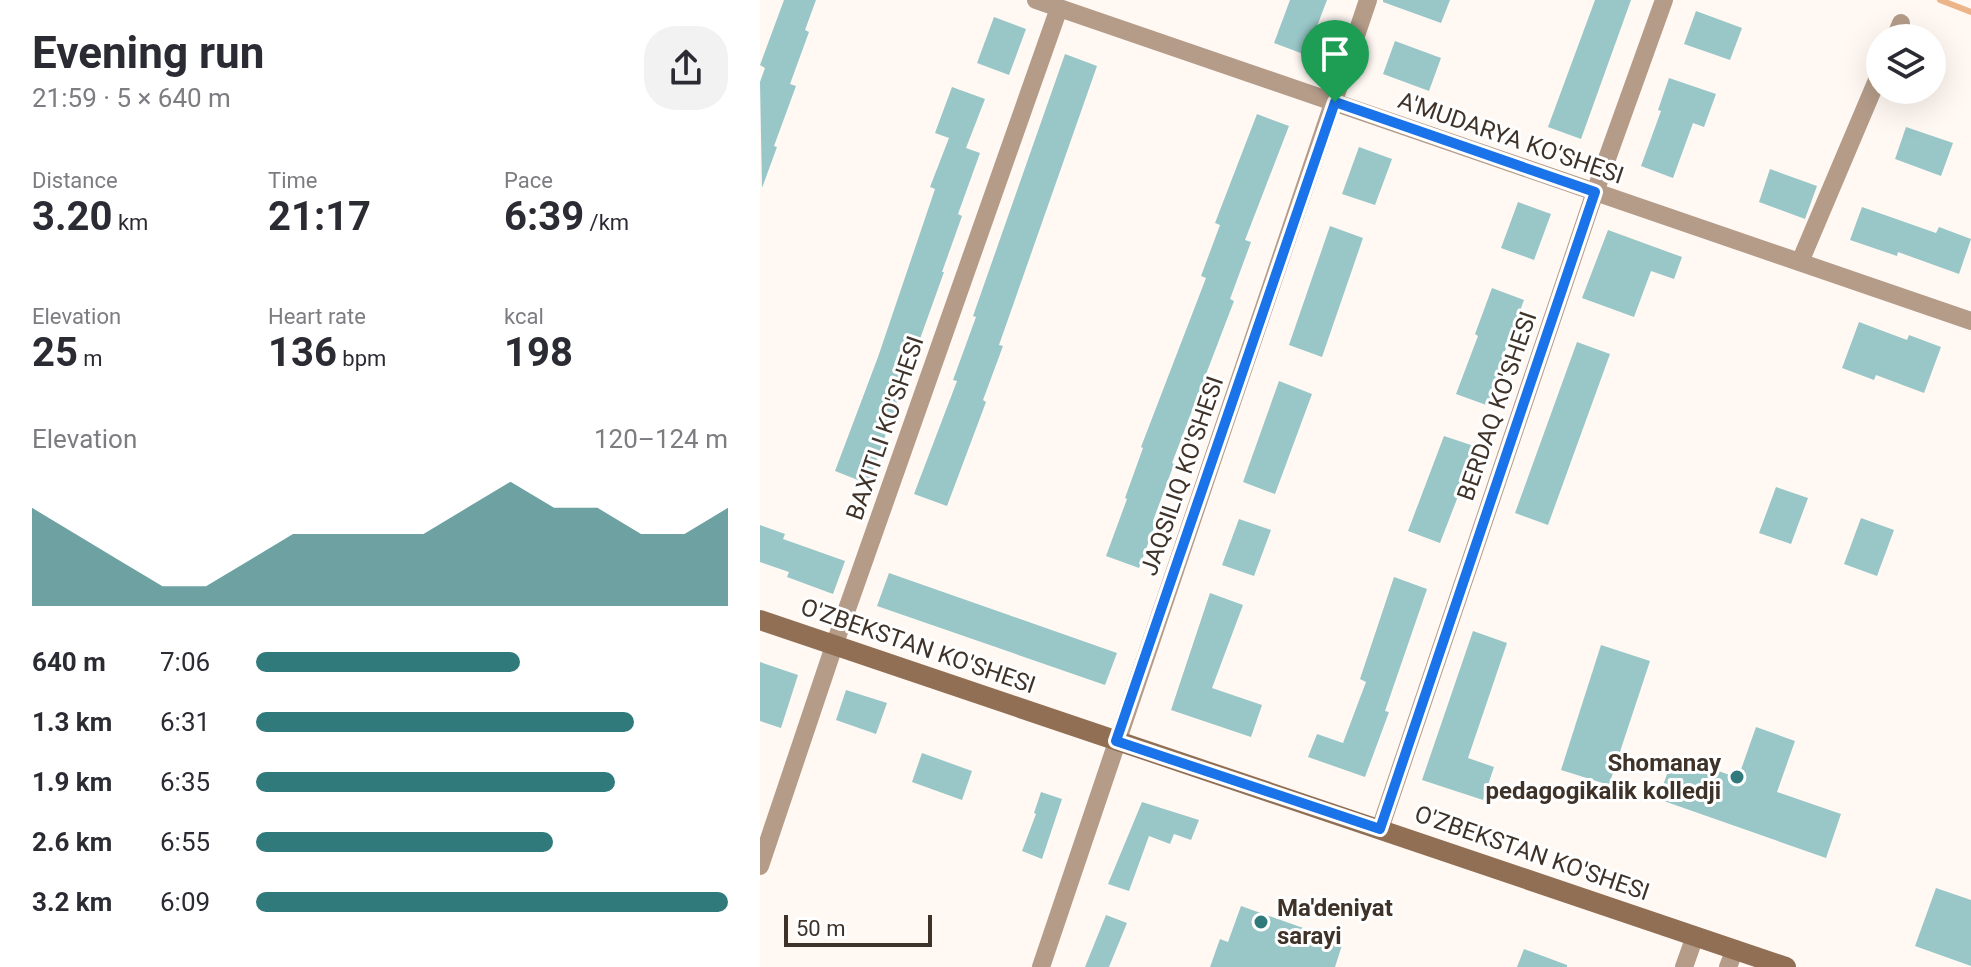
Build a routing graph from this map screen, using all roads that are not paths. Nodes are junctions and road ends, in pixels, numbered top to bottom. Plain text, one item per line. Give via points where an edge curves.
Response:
1 (1036, 0) edge
2 (1368, 0) edge
3 (1664, 0) edge
4 (1059, 8) junction
5 (1335, 102) junction
6 (1867, 104) edge
7 (1595, 192) junction
8 (1800, 262) junction
9 (1971, 321) edge
10 (760, 620) edge
11 (834, 646) junction
12 (1116, 741) junction
13 (1380, 829) junction
14 (760, 866) edge
15 (1695, 936) junction
16 (1732, 958) edge
17 (1041, 967) edge
18 (1684, 967) edge
19 (1786, 967) edge

1 - 4 street, A'MUDARYA KO'SHESI
2 - 5 street, JAQSILIQ KO'SHESI
3 - 7 street, BERDAQ KO'SHESI
4 - 5 street, A'MUDARYA KO'SHESI
4 - 11 street, BAXITLI KO'SHESI
5 - 7 street, A'MUDARYA KO'SHESI
5 - 12 street, JAQSILIQ KO'SHESI
6 - 8 street
7 - 8 street, A'MUDARYA KO'SHESI
7 - 13 street, BERDAQ KO'SHESI
8 - 9 street, A'MUDARYA KO'SHESI
10 - 11 main road, O'ZBEKSTAN KO'SHESI
11 - 12 main road, O'ZBEKSTAN KO'SHESI
11 - 14 street, BAXITLI KO'SHESI
12 - 13 main road, O'ZBEKSTAN KO'SHESI
12 - 17 street, JAQSILIQ KO'SHESI
13 - 15 main road, O'ZBEKSTAN KO'SHESI
15 - 16 main road, O'ZBEKSTAN KO'SHESI
15 - 18 street
16 - 19 main road, O'ZBEKSTAN KO'SHESI

